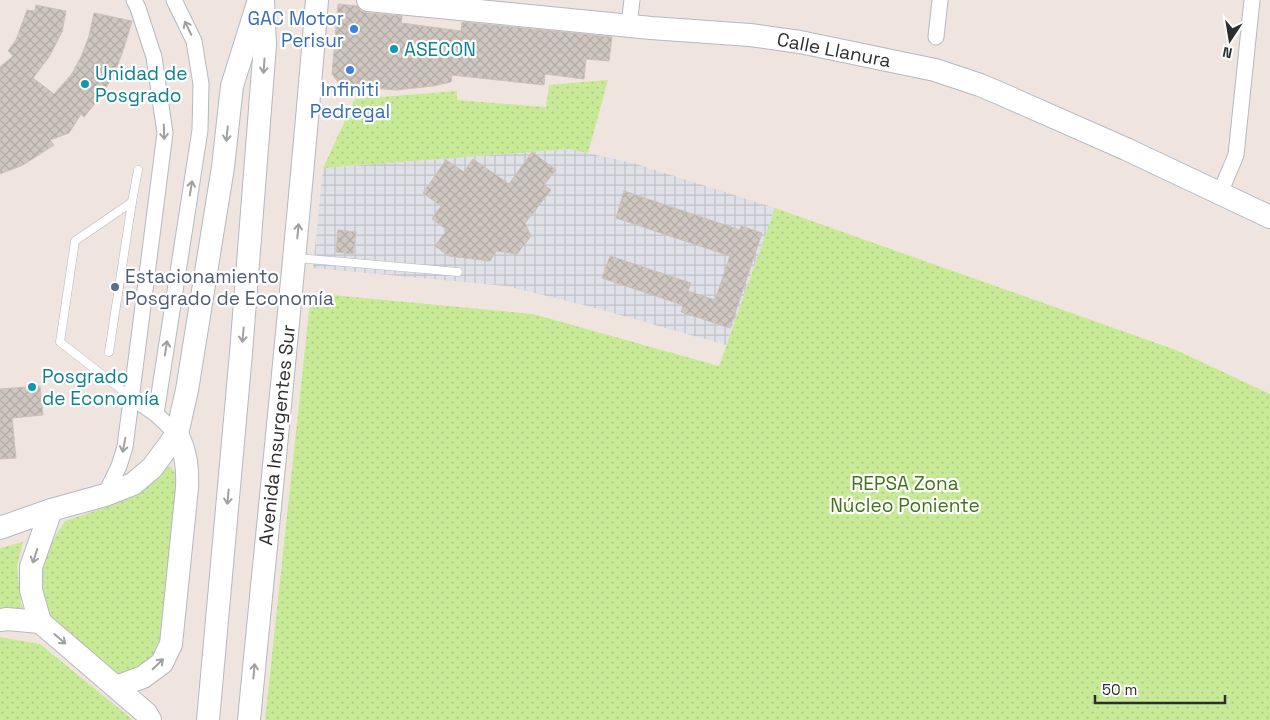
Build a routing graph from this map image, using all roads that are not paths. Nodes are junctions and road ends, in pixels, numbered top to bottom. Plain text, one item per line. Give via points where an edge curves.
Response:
1 (134, 0) edge
2 (174, 0) edge
3 (259, 0) edge
4 (263, 0) edge
5 (317, 0) edge
6 (368, 0) edge
7 (632, 0) edge
8 (940, 0) edge
9 (1252, 0) edge
10 (629, 25) junction
11 (936, 37) dead end
12 (138, 170) dead end
13 (1220, 193) junction
14 (132, 202) junction
15 (1270, 217) edge
16 (295, 258) junction
17 (458, 272) dead end
18 (109, 352) dead end
19 (131, 397) junction
20 (156, 414) junction
21 (177, 434) junction
22 (105, 495) junction
23 (51, 510) junction
24 (0, 528) edge
25 (0, 620) edge
26 (40, 622) junction
27 (116, 687) junction
28 (150, 720) edge
29 (208, 720) edge
30 (249, 720) edge

1 -> 19 street via 154,56 165,133
20 -> 2 street via 200,130 201,84 194,41
3 -> 21 street via 232,86 223,167
4 -> 29 street via 266,45
16 -> 5 street, Avenida Insurgentes Sur
6 - 10 street, Calle Llanura
7 - 10 street
8 - 11 street
9 - 13 street via 1236,155
10 - 13 street, Calle Llanura via 800,42 935,70 986,87
12 - 14 lane
13 - 15 street, Calle Llanura
14 - 18 lane
14 - 19 lane via 75,241 60,342
16 - 17 lane
30 -> 16 street, Avenida Insurgentes Sur
19 - 20 street
19 -> 22 street via 123,453
20 - 21 street
21 - 22 street via 152,468 133,484
27 -> 21 street via 143,677 162,663 171,644 188,488 188,467
22 - 23 street
23 - 24 street
23 -> 26 street via 32,567 31,590
25 - 26 street
26 -> 27 street
27 - 28 street

